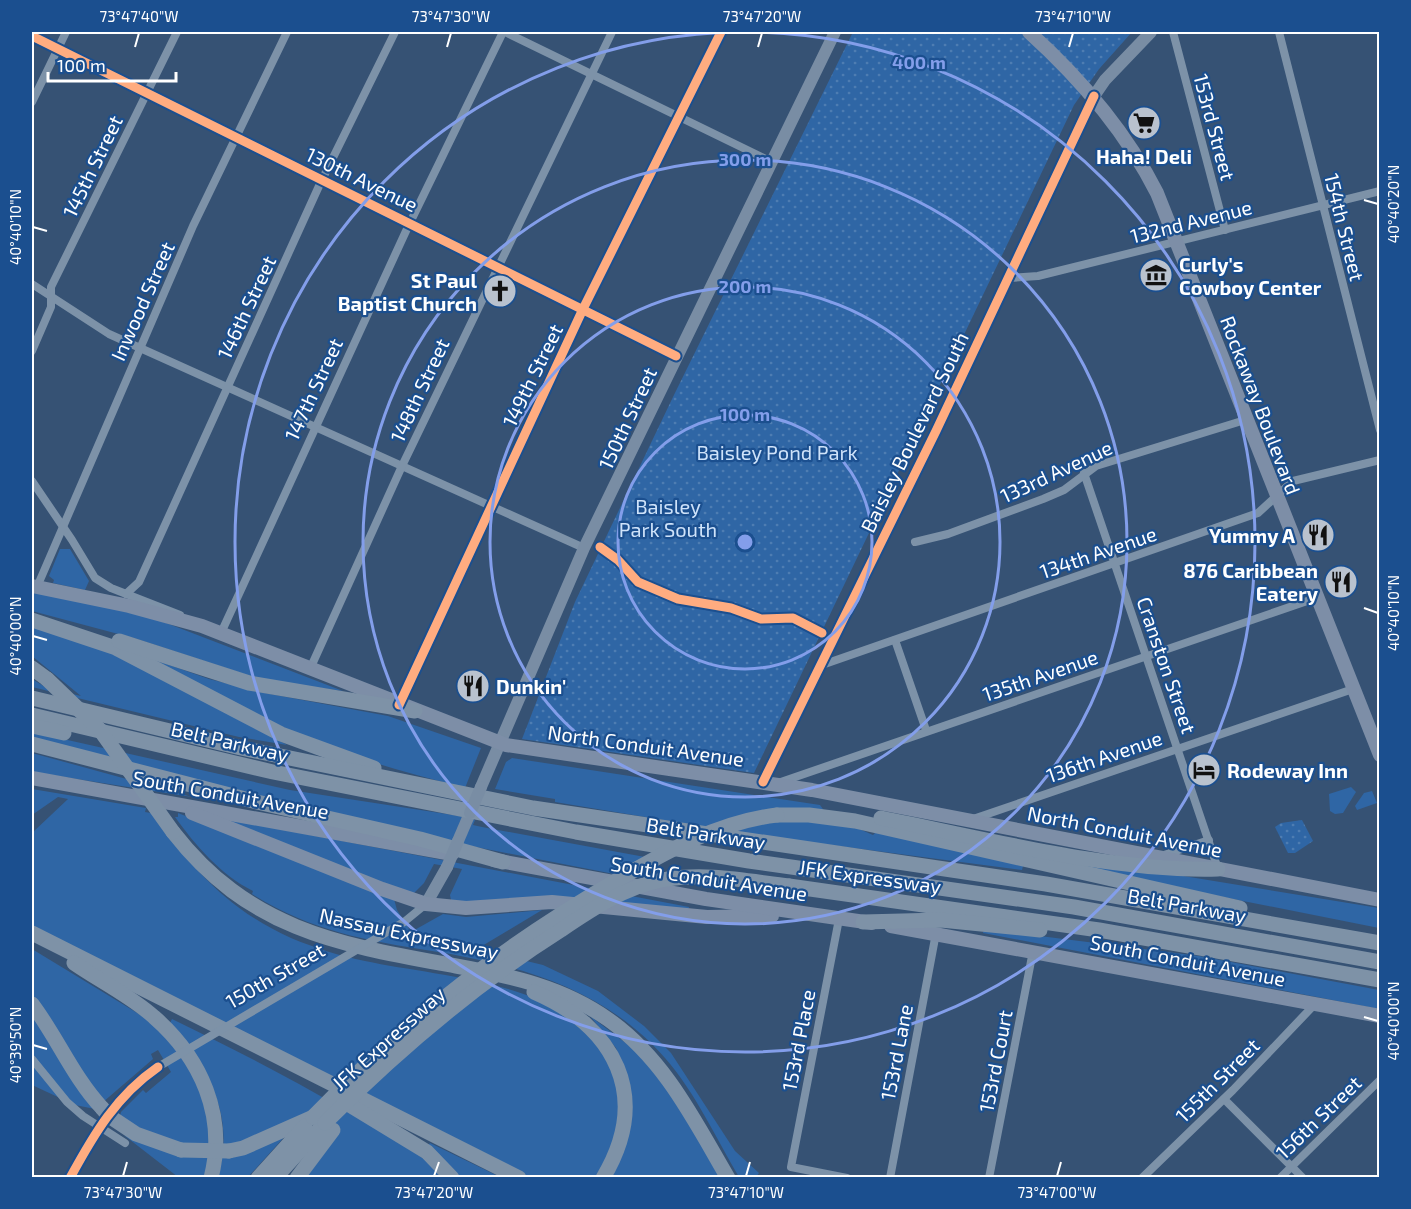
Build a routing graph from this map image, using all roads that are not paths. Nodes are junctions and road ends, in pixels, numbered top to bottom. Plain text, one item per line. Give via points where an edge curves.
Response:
1 (66, 32) edge
2 (177, 32) edge
3 (287, 32) edge
4 (395, 32) edge
5 (504, 32) edge
6 (612, 32) edge
7 (720, 32) edge
8 (835, 32) edge
9 (1029, 32) edge
10 (1151, 32) edge
11 (1173, 32) edge
12 (1279, 32) edge
13 (32, 36) edge
14 (58, 49) junction
15 (591, 74) junction
16 (147, 93) junction
17 (1094, 96) junction
18 (32, 102) edge
19 (678, 117) junction
20 (235, 137) junction
21 (772, 162) junction
22 (322, 180) junction
23 (1380, 191) edge
24 (1323, 206) junction
25 (410, 223) junction
26 (1225, 230) junction
27 (1177, 243) junction
28 (497, 266) junction
29 (1009, 278) junction
30 (32, 284) edge
31 (51, 296) junction
32 (584, 309) junction
33 (139, 348) junction
34 (32, 351) edge
35 (676, 356) junction
36 (227, 387) junction
37 (1245, 420) junction
38 (314, 426) junction
39 (1380, 430) edge
40 (1380, 460) edge
41 (402, 466) junction
42 (1084, 473) junction
43 (32, 482) edge
44 (1276, 498) junction
45 (489, 505) junction
46 (62, 528) junction
47 (915, 542) dead end
48 (584, 548) junction
49 (1116, 564) junction
50 (34, 587) edge
51 (126, 594) junction
52 (1316, 598) junction
53 (32, 619) edge
54 (201, 626) junction
55 (220, 633) junction
56 (895, 640) junction
57 (1147, 656) junction
58 (819, 666) junction
59 (310, 669) junction
60 (36, 671) edge
61 (1353, 689) junction
62 (32, 698) edge
63 (399, 705) junction
64 (415, 711) junction
65 (32, 714) edge
66 (32, 726) edge
67 (926, 730) junction
68 (1375, 732) edge
69 (500, 743) junction
70 (32, 744) edge
71 (1178, 748) junction
72 (1380, 755) edge
73 (273, 772) junction
74 (32, 778) edge
75 (769, 783) junction
76 (448, 792) junction
77 (154, 799) junction
78 (965, 833) junction
79 (1209, 840) junction
80 (1156, 857) junction
81 (503, 862) junction
82 (1218, 869) junction
83 (1380, 900) edge
84 (426, 904) junction
85 (810, 915) junction
86 (839, 919) junction
87 (863, 922) junction
88 (936, 933) junction
89 (32, 934) edge
90 (1336, 934) junction
91 (1380, 943) edge
92 (1198, 947) junction
93 (1033, 951) junction
94 (433, 962) junction
95 (1380, 962) edge
96 (1380, 980) edge
97 (32, 1004) edge
98 (1315, 1004) junction
99 (176, 1005) junction
100 (1380, 1016) edge
101 (32, 1059) edge
102 (1380, 1080) edge
103 (1224, 1099) junction
104 (324, 1123) junction
105 (99, 1125) junction
106 (125, 1143) dead end
107 (1292, 1166) junction
108 (606, 1172) edge
109 (70, 1178) edge
110 (211, 1178) edge
111 (258, 1178) edge
112 (275, 1178) edge
113 (297, 1178) edge
114 (452, 1178) edge
115 (519, 1178) edge
116 (728, 1178) edge
117 (848, 1178) edge
118 (890, 1178) edge
119 (989, 1178) edge
120 (1142, 1178) edge
121 (1280, 1178) edge
122 (1303, 1178) edge

1 - 14 street
2 - 16 street, 145th Street
3 - 20 street, Inwood Street
4 - 22 street, 146th Street
5 - 15 street
5 - 25 street, 147th Street
6 - 15 street, 148th Street
7 - 19 street, 149th Street
8 - 21 main road, 150th Street
9 - 17 main road, Rockaway Boulevard
10 - 17 main road
11 - 26 street, 153rd Street
12 - 24 street, 154th Street
13 - 14 street, 130th Avenue
14 - 16 street, 130th Avenue
14 - 18 street
15 - 19 street
15 - 28 street, 148th Street
16 - 20 street, 130th Avenue
16 - 31 street, 145th Street via 51,287
17 - 27 main road, Rockaway Boulevard via 1138,156
17 - 29 street, Baisley Boulevard South
19 - 21 street
19 - 32 street, 149th Street
20 - 22 street, 130th Avenue
20 - 33 street, Inwood Street
21 - 35 main road, 150th Street
22 - 25 street, 130th Avenue
22 - 36 street, 146th Street
23 - 24 street, 132nd Avenue
24 - 26 street, 132nd Avenue
24 - 39 street, 154th Street
25 - 28 street, 130th Avenue
25 - 38 street, 147th Street
26 - 27 street, 132nd Avenue
27 - 29 street, 132nd Avenue via 1026,279
27 - 37 main road, Rockaway Boulevard
28 - 32 street, 130th Avenue
28 - 41 street, 148th Street
29 - 58 street, Baisley Boulevard South
30 - 31 street
31 - 33 street via 109,334
31 - 34 street, 145th Street via 51,307
32 - 35 street, 130th Avenue
32 - 45 street, 149th Street
33 - 36 street
33 - 46 street, Inwood Street
35 - 48 main road, 150th Street
36 - 38 street
36 - 51 street, 146th Street via 138,585
37 - 42 street, 133rd Avenue
37 - 44 main road, Rockaway Boulevard
38 - 41 street
38 - 55 street, 147th Street
40 - 44 street, 134th Avenue via 1293,481
41 - 45 street
41 - 59 street, 148th Street
42 - 47 street, 133rd Avenue via 1064,490 1042,499 948,534
42 - 49 street, Cranston Street
43 - 46 street
44 - 49 street, 134th Avenue via 1258,513
44 - 52 main road, Rockaway Boulevard
45 - 48 street
45 - 63 street, 149th Street
46 - 50 street, Inwood Street
46 - 51 street via 95,578
48 - 69 main road, 150th Street
49 - 56 street, 134th Avenue
49 - 57 street, Cranston Street
50 - 54 main road, North Conduit Avenue via 129,606
51 - 54 street via 160,605
52 - 57 street, 135th Avenue
52 - 61 main road, Rockaway Boulevard
53 - 64 highway via 100,635 236,680
53 - 76 highway via 128,654 296,740
54 - 55 main road, North Conduit Avenue
55 - 59 main road, North Conduit Avenue
56 - 58 street, 134th Avenue
56 - 67 street
57 - 67 street, 135th Avenue
57 - 71 street, Cranston Street
58 - 75 street, Baisley Boulevard South
59 - 63 main road, North Conduit Avenue
60 - 94 highway, Nassau Expressway, bridge via 100,730 173,832 220,882 284,923 342,944
61 - 68 main road, Rockaway Boulevard
61 - 71 street, 136th Avenue
62 - 76 highway, Belt Parkway
63 - 64 main road, North Conduit Avenue
64 - 69 main road, North Conduit Avenue
65 - 73 highway, Belt Parkway
66 - 73 highway via 162,756
67 - 75 street, 135th Avenue
68 - 72 main road, Rockaway Boulevard
69 - 75 main road, North Conduit Avenue
69 - 84 main road, 150th Street, bridge via 447,867
70 - 81 highway
71 - 78 street, 136th Avenue
71 - 79 street, Cranston Street
73 - 95 highway, Belt Parkway via 646,845 1074,907
74 - 77 main road, South Conduit Avenue
75 - 78 main road, North Conduit Avenue
76 - 90 highway, Belt Parkway via 618,822 1058,886
77 - 81 main road, South Conduit Avenue
77 - 84 main road
78 - 80 main road, North Conduit Avenue
78 - 82 highway via 1172,870
78 - 90 highway
78 - 104 highway, JFK Expressway, bridge via 802,809 732,824 692,840 633,871 502,953 360,1070
79 - 80 street
79 - 82 street, Cranston Street
80 - 82 main road, North Conduit Avenue
81 - 85 main road, South Conduit Avenue
82 - 83 main road, North Conduit Avenue
84 - 85 main road via 476,908 552,902 722,918
84 - 105 street, 150th Street, bridge via 404,922 158,1067 124,1095
85 - 86 main road, South Conduit Avenue
86 - 87 main road, South Conduit Avenue
86 - 117 street, 153rd Place via 791,1167
87 - 88 main road, South Conduit Avenue
87 - 92 highway via 941,920
88 - 93 main road, South Conduit Avenue
88 - 118 street, 153rd Lane
89 - 99 highway
89 - 110 highway via 154,1016 192,1057 214,1119 215,1164
90 - 91 highway, Belt Parkway
92 - 96 highway, JFK Expressway
92 - 104 highway, JFK Expressway, bridge via 1015,916 721,877 661,880 632,889 546,939 447,1011
93 - 98 main road, South Conduit Avenue
93 - 119 street, 153rd Court
94 - 108 highway via 533,992 576,1014 597,1033 617,1065 624,1095 622,1132
94 - 116 highway, Nassau Expressway via 539,984 609,1019 665,1073
97 - 104 highway, bridge via 50,1028 82,1087 109,1116 136,1134 181,1150 229,1151
98 - 100 main road, South Conduit Avenue
98 - 103 street, 155th Street
99 - 114 highway via 419,1147
99 - 115 highway
101 - 105 street via 67,1102
102 - 107 street, 156th Street
103 - 107 street
103 - 120 street, 155th Street
104 - 111 highway, JFK Expressway
104 - 112 highway, JFK Expressway
104 - 113 highway
105 - 106 street
105 - 109 street
107 - 121 street, 156th Street
107 - 122 street

